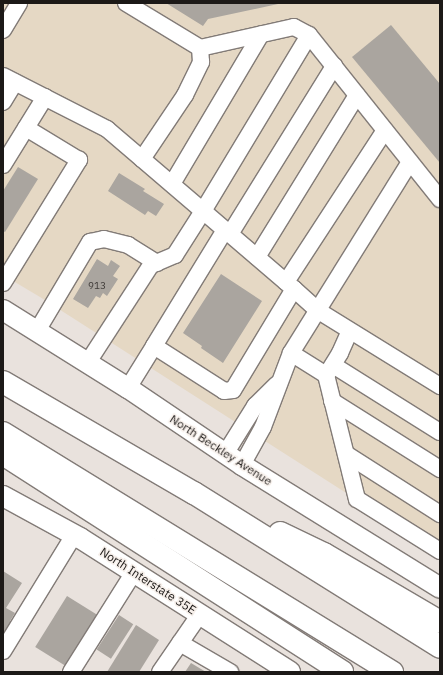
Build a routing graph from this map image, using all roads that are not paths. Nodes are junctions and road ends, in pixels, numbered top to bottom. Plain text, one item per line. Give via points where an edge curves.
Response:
1 (19, 3) edge
2 (126, 3) edge
3 (3, 30) edge
4 (261, 34) junction
5 (309, 35) junction
6 (200, 48) junction
7 (334, 66) junction
8 (9, 79) edge
9 (357, 95) junction
10 (45, 97) junction
11 (3, 102) edge
12 (26, 128) junction
13 (385, 130) junction
14 (142, 159) junction
15 (410, 162) junction
16 (3, 166) edge
17 (172, 184) junction
18 (440, 199) edge
19 (204, 211) junction
20 (228, 232) junction
21 (257, 257) junction
22 (157, 263) junction
23 (3, 283) edge
24 (290, 286) junction
25 (3, 310) edge
26 (317, 310) junction
27 (37, 331) junction
28 (350, 331) junction
29 (154, 346) junction
30 (291, 353) junction
31 (88, 362) junction
32 (329, 370) junction
33 (280, 380) junction
34 (3, 382) edge
35 (440, 386) edge
36 (128, 388) junction
37 (332, 401) junction
38 (440, 432) edge
39 (3, 433) edge
40 (3, 454) edge
41 (225, 454) junction
42 (346, 454) junction
43 (242, 465) junction
44 (440, 469) edge
45 (194, 494) junction
46 (3, 496) edge
47 (440, 514) edge
48 (74, 535) junction
49 (440, 551) edge
50 (134, 572) junction
51 (440, 588) edge
52 (200, 614) junction
53 (440, 622) edge
54 (180, 643) junction
55 (440, 647) edge
56 (3, 651) edge
57 (278, 669) edge
58 (71, 672) edge
59 (160, 672) edge
60 (230, 672) edge
61 (342, 672) edge
62 (392, 672) edge

1 - 3 street
2 - 6 street
4 - 5 street via 294,27
4 - 6 street
4 - 17 street
5 - 7 street
5 - 19 street
6 - 14 street via 201,62 185,95
7 - 9 street
7 - 20 street
8 - 10 street
8 - 11 street
9 - 13 street
9 - 21 street
10 - 12 street
10 - 14 street via 107,129
12 - 16 street
12 - 23 street via 79,160
13 - 15 street
13 - 24 street
14 - 17 street
15 - 18 street
15 - 26 street
17 - 19 street
19 - 20 street
19 - 22 street via 174,255
20 - 21 street
20 - 29 street
21 - 24 street
22 - 27 street via 128,245 104,239 90,242
22 - 31 street via 151,265
24 - 26 street
24 - 29 street via 233,390 224,391
25 - 27 main road, North Beckley Avenue
26 - 28 street
26 - 30 street
27 - 31 main road, North Beckley Avenue
28 - 32 street
28 - 35 street
29 - 36 street
30 - 32 street
30 - 33 street
31 - 36 main road, North Beckley Avenue
32 - 37 street
32 - 38 street
33 - 41 street via 255,406
33 - 43 street via 263,427
34 - 45 highway
36 - 41 main road, North Beckley Avenue
37 - 42 street
37 - 44 street
39 - 62 highway
40 - 61 highway
41 - 43 main road, North Beckley Avenue
42 - 47 street
42 - 49 street via 357,499
43 - 51 main road, North Beckley Avenue
45 - 53 highway via 324,554
45 - 55 highway
46 - 48 main road, North Interstate 35E
48 - 50 main road, North Interstate 35E
48 - 56 street
50 - 52 main road, North Interstate 35E
50 - 58 street
52 - 54 street
52 - 57 main road, North Interstate 35E
54 - 59 street
54 - 60 street

